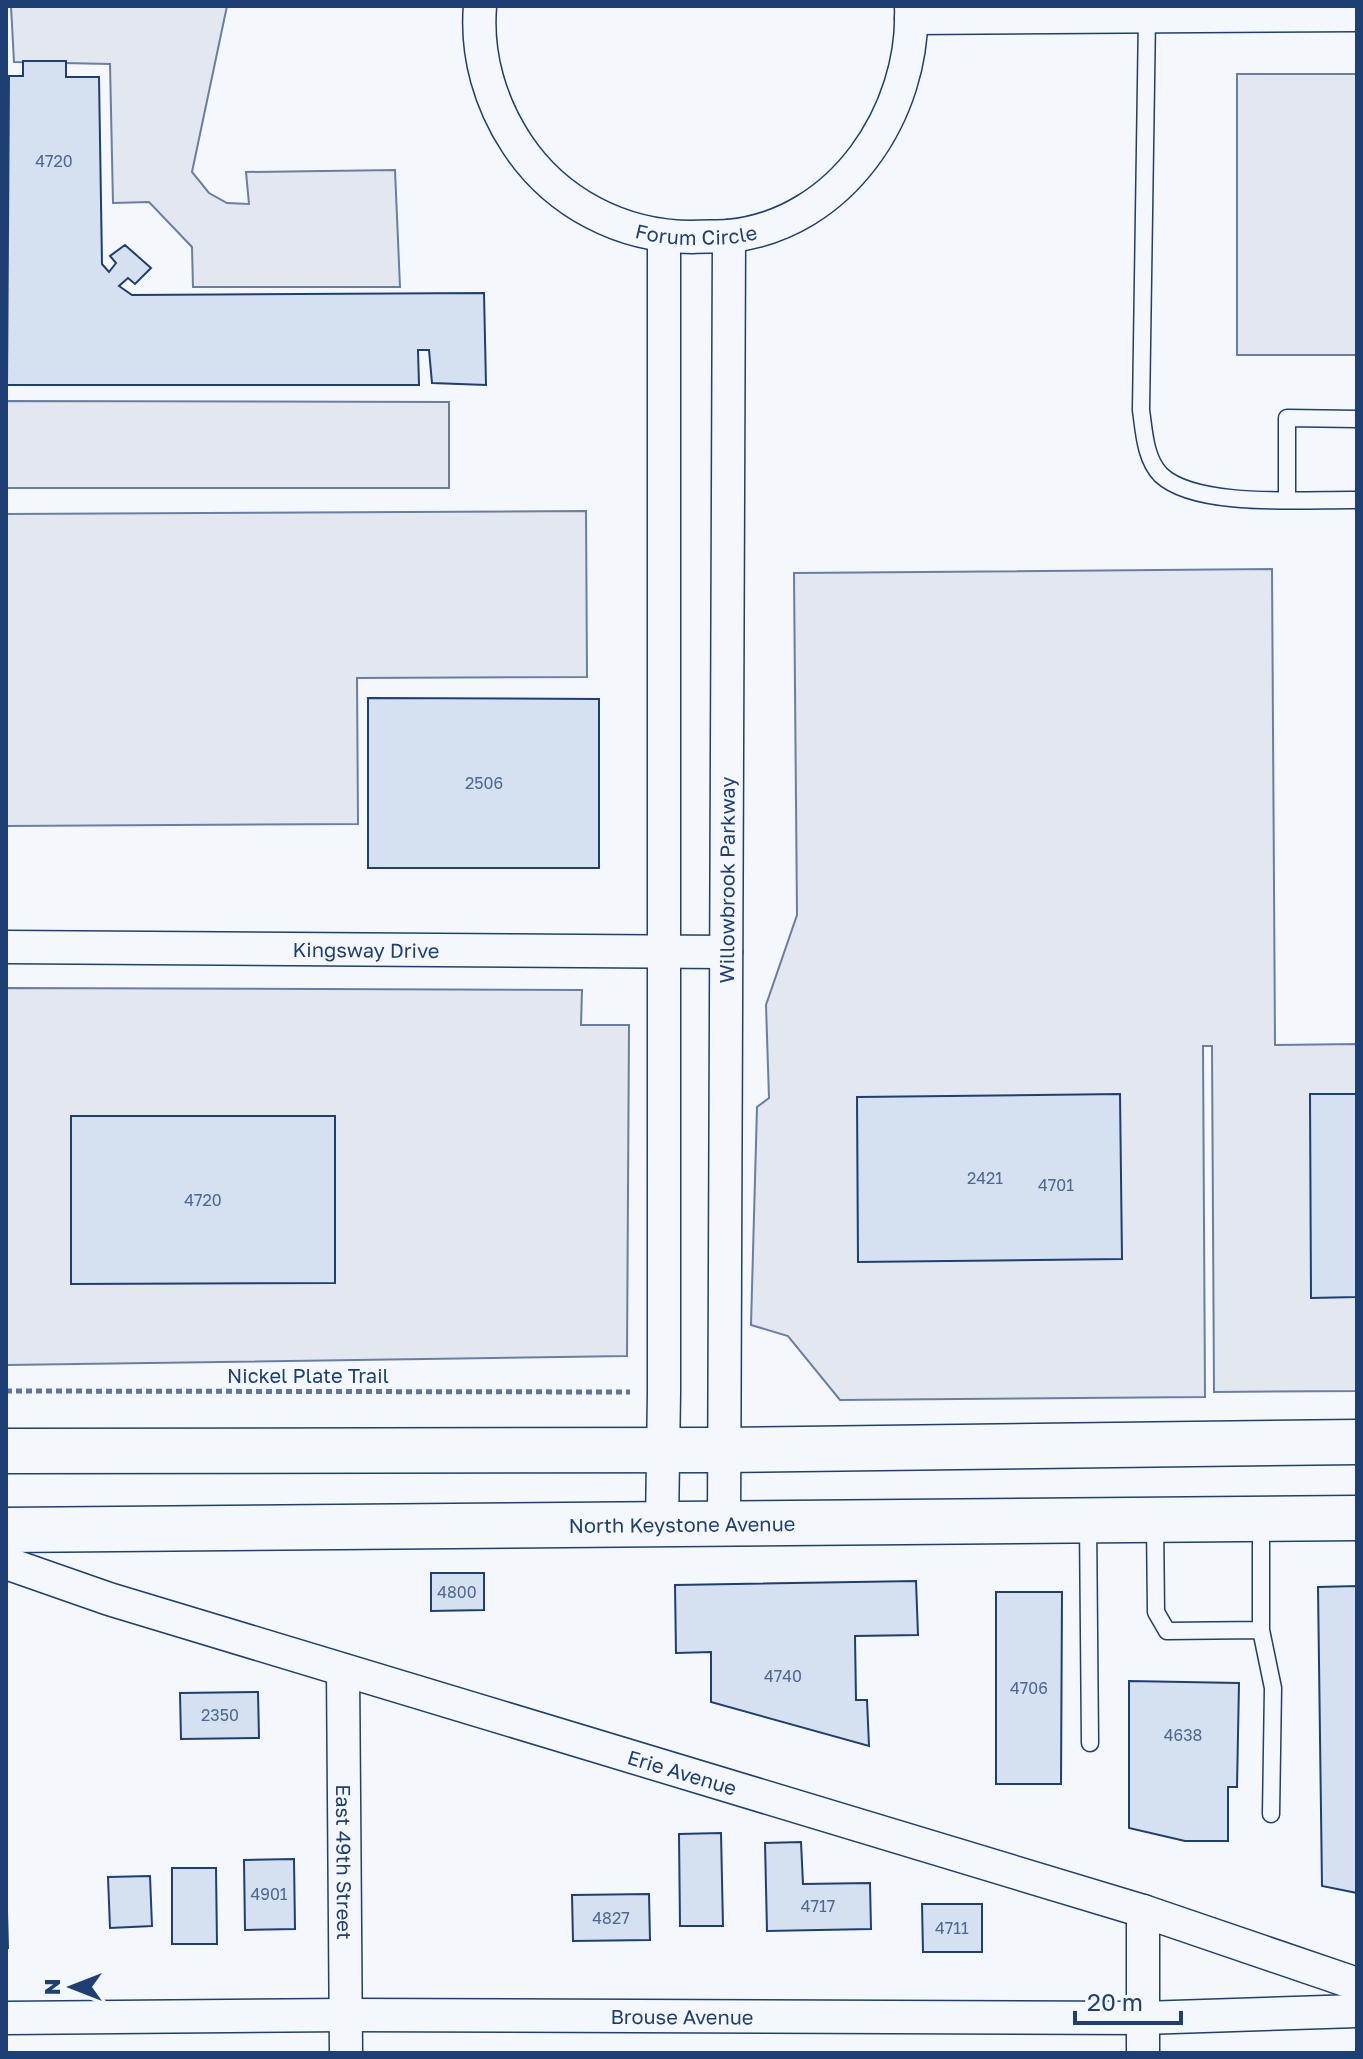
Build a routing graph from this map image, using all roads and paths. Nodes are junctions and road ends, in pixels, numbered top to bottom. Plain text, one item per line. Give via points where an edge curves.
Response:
1 (480, 6) edge
2 (911, 12) edge
3 (1357, 15) edge
4 (1147, 17) junction
5 (729, 236) junction
6 (664, 237) junction
7 (1357, 419) edge
8 (1287, 499) junction
9 (1357, 500) edge
10 (6, 947) edge
11 (663, 952) junction
12 (726, 952) junction
13 (6, 1391) edge
14 (610, 1392) dead end
15 (1357, 1442) edge
16 (662, 1450) junction
17 (724, 1450) junction
18 (6, 1451) edge
19 (1357, 1518) edge
20 (1261, 1519) junction
21 (1155, 1520) junction
22 (1088, 1521) junction
23 (662, 1525) junction
24 (724, 1526) junction
25 (6, 1530) edge
26 (6, 1563) edge
27 (1261, 1630) junction
28 (343, 1670) junction
29 (1090, 1743) dead end
30 (1271, 1814) dead end
31 (1143, 1911) junction
32 (1357, 1984) edge
33 (1357, 2011) edge
34 (345, 2015) junction
35 (6, 2018) edge
36 (1143, 2018) junction
37 (346, 2053) edge
38 (1143, 2053) edge

1 - 6 street, Forum Circle via 489,87 522,152 574,202 617,225
2 - 4 street
2 - 5 street, Forum Circle via 904,80 889,119 867,153 840,184 806,208 769,226
3 - 4 street
4 - 8 lane via 1141,410 1146,445 1160,474 1187,490 1224,498
5 - 6 street, Forum Circle
5 - 12 street, Willowbrook Parkway
6 - 11 street
7 - 8 lane via 1287,418
8 - 9 lane
10 - 11 street, Kingsway Drive
11 - 12 street, Kingsway Drive
11 - 16 street
12 - 17 street, Willowbrook Parkway
13 - 14 path, Nickel Plate Trail
15 - 17 main road
16 - 17 main road
16 - 18 main road
16 - 23 street
17 - 24 street, Willowbrook Parkway
19 - 20 main road, North Keystone Avenue
20 - 21 main road, North Keystone Avenue
20 - 27 lane
21 - 22 main road, North Keystone Avenue
21 - 27 lane via 1156,1612 1167,1631
22 - 24 main road, North Keystone Avenue
22 - 29 lane
23 - 24 main road, North Keystone Avenue
23 - 25 main road, North Keystone Avenue
26 - 28 street, Erie Avenue
27 - 30 lane via 1273,1688
28 - 31 street, Erie Avenue
28 - 34 street, East 49th Street
31 - 32 street, Erie Avenue
31 - 36 street
33 - 36 street, Brouse Avenue
34 - 35 street, Brouse Avenue
34 - 36 street, Brouse Avenue
34 - 37 street, East 49th Street
36 - 38 street

